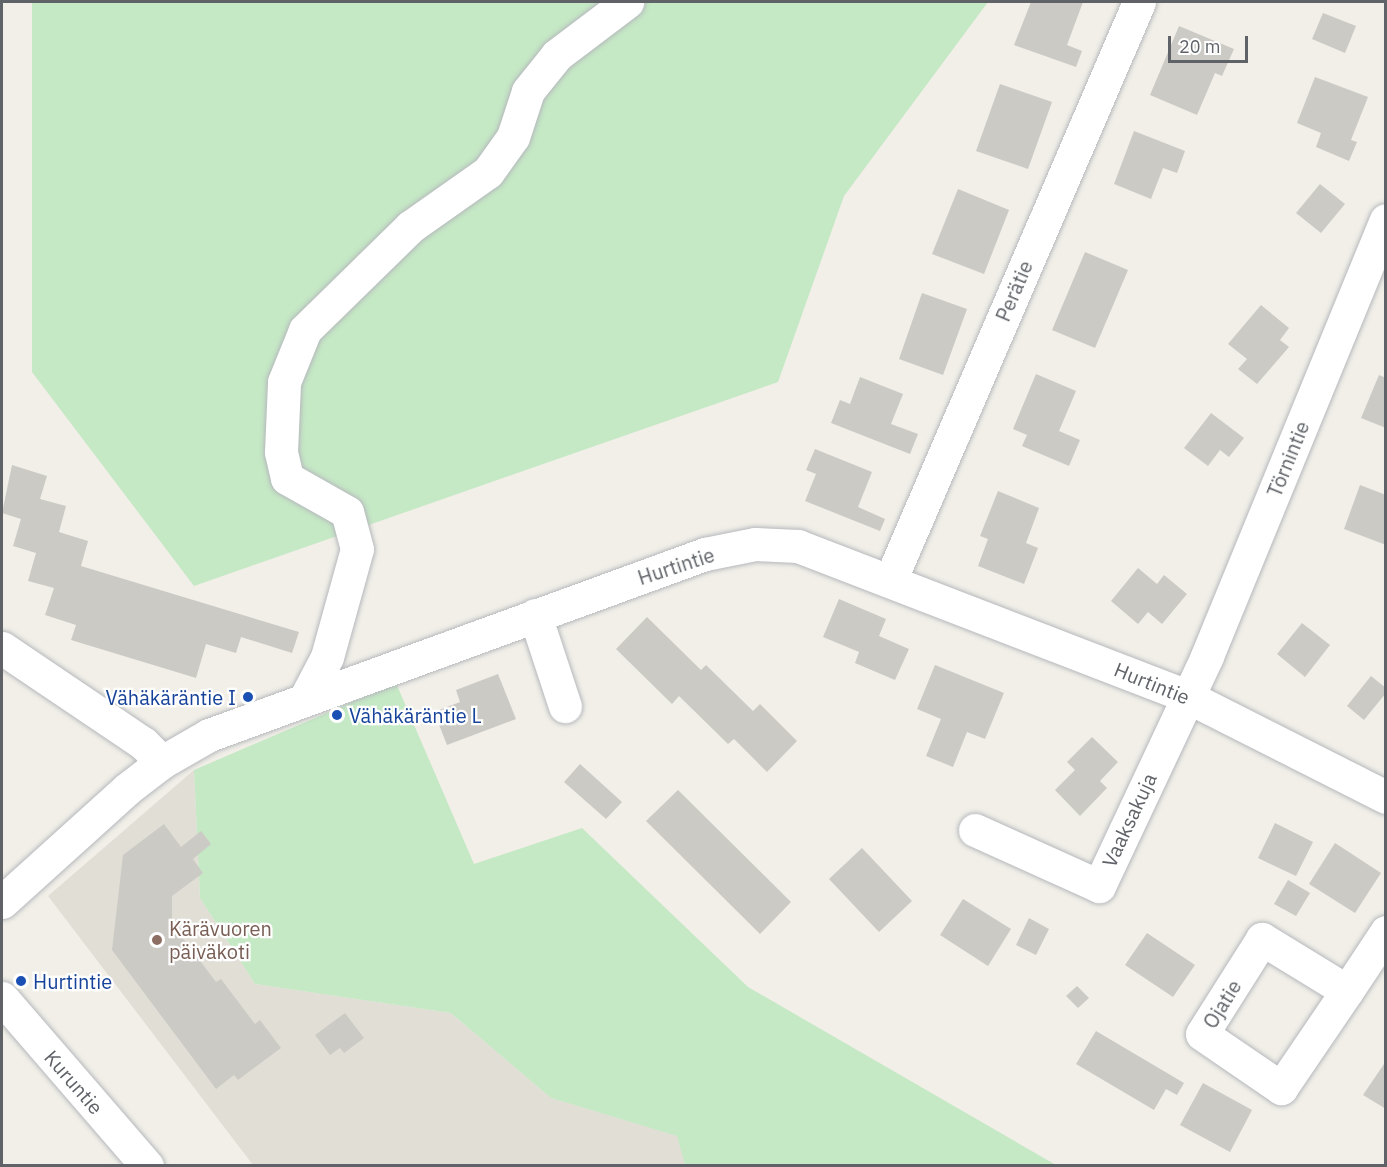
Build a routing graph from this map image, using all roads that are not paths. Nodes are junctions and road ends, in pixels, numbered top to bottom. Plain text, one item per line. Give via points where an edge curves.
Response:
1 (627, 2) edge
2 (1139, 2) edge
3 (1386, 220) edge
4 (890, 581) junction
5 (535, 615) junction
6 (2, 648) edge
7 (1186, 696) junction
8 (305, 699) junction
9 (565, 706) dead end
10 (162, 762) junction
11 (1386, 797) edge
12 (975, 830) dead end
13 (2, 902) edge
14 (1386, 932) edge
15 (1347, 991) junction
16 (2, 998) edge
17 (147, 1166) edge

1 - 8 street via 557,55 528,91 513,137 488,172 410,226 305,330 285,382 282,452 287,478 347,512 357,549 327,657
2 - 4 street, Perätie
3 - 7 street, Törnintie via 1207,656
4 - 5 street, Hurtintie via 798,546 755,544 705,554
4 - 7 street, Hurtintie
5 - 8 street, Hurtintie
5 - 9 street
6 - 10 street via 143,743
7 - 11 street, Hurtintie
7 - 12 street, Vaaksakuja via 1098,886
8 - 10 street, Hurtintie via 209,735
10 - 13 street, Hurtintie
14 - 15 street, Ojatie
15 - 15 street, Ojatie via 1281,1088 1203,1034 1262,939
16 - 17 street, Kuruntie

